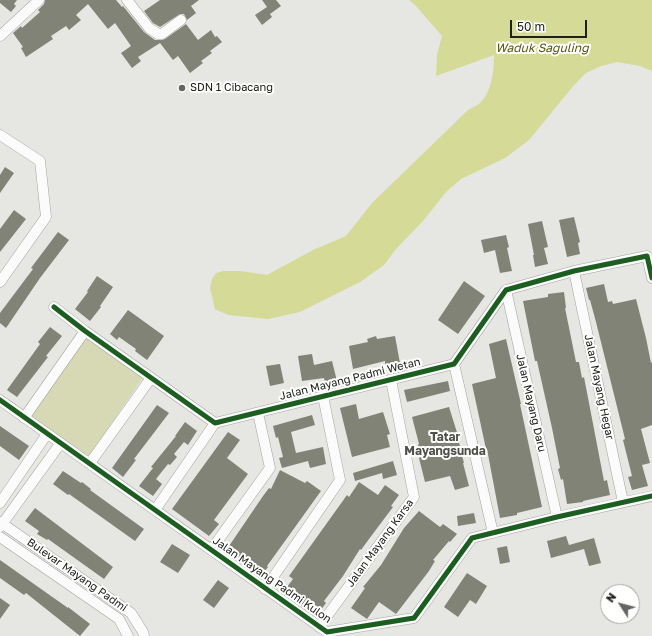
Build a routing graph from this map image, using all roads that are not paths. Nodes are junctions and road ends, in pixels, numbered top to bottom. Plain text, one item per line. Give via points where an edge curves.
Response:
1 (38, 0) edge
2 (127, 0) edge
3 (181, 20) dead end
4 (0, 36) edge
5 (2, 141) edge
6 (574, 271) junction
7 (652, 278) edge
8 (0, 282) edge
9 (506, 290) junction
10 (54, 307) dead end
11 (85, 331) junction
12 (454, 364) junction
13 (151, 378) junction
14 (390, 380) junction
15 (323, 396) junction
16 (0, 400) edge
17 (258, 412) junction
18 (24, 418) junction
19 (215, 423) junction
20 (47, 434) junction
21 (60, 444) junction
22 (90, 463) junction
23 (652, 496) edge
24 (623, 502) junction
25 (0, 503) edge
26 (155, 510) junction
27 (557, 517) junction
28 (1, 524) edge
29 (493, 533) junction
30 (0, 537) edge
31 (212, 550) junction
32 (265, 588) junction
33 (319, 627) junction
34 (128, 636) edge
35 (144, 636) edge

1 - 4 street
2 - 3 street via 149,28 158,34 162,34
5 - 8 street via 40,162 46,217
6 - 7 street via 647,256
6 - 9 street
6 - 24 street, Jalan Mayang Hegar
9 - 12 street
9 - 27 street, Jalan Mayang Daru
10 - 11 street
11 - 13 street
11 - 18 street
12 - 14 street, Jalan Mayang Padmi Wetan
12 - 29 street
13 - 19 street
13 - 22 street
14 - 15 street, Jalan Mayang Padmi Wetan
14 - 33 street, Jalan Mayang Karsa via 414,497
15 - 17 street, Jalan Mayang Padmi Wetan
15 - 32 street via 340,480
16 - 18 street, Jalan Mayang Padmi Kulon
17 - 19 street, Jalan Mayang Padmi Wetan
17 - 31 street via 270,468
18 - 20 street, Jalan Mayang Padmi Kulon
19 - 26 street
20 - 21 street, Jalan Mayang Padmi Kulon
20 - 25 street
21 - 22 street, Jalan Mayang Padmi Kulon
21 - 28 street
22 - 26 street, Jalan Mayang Padmi Kulon
23 - 24 street, Jalan Mayang Padmi Kulon
24 - 27 street, Jalan Mayang Padmi Kulon
26 - 31 street, Jalan Mayang Padmi Kulon
27 - 29 street, Jalan Mayang Padmi Kulon
28 - 35 street, Bulevar Mayang Padmi via 131,612
29 - 33 street, Jalan Mayang Padmi Kulon via 472,538 414,618 327,632
30 - 34 street, Bulevar Mayang Padmi via 119,619
31 - 32 street, Jalan Mayang Padmi Kulon
32 - 33 street, Jalan Mayang Padmi Kulon

